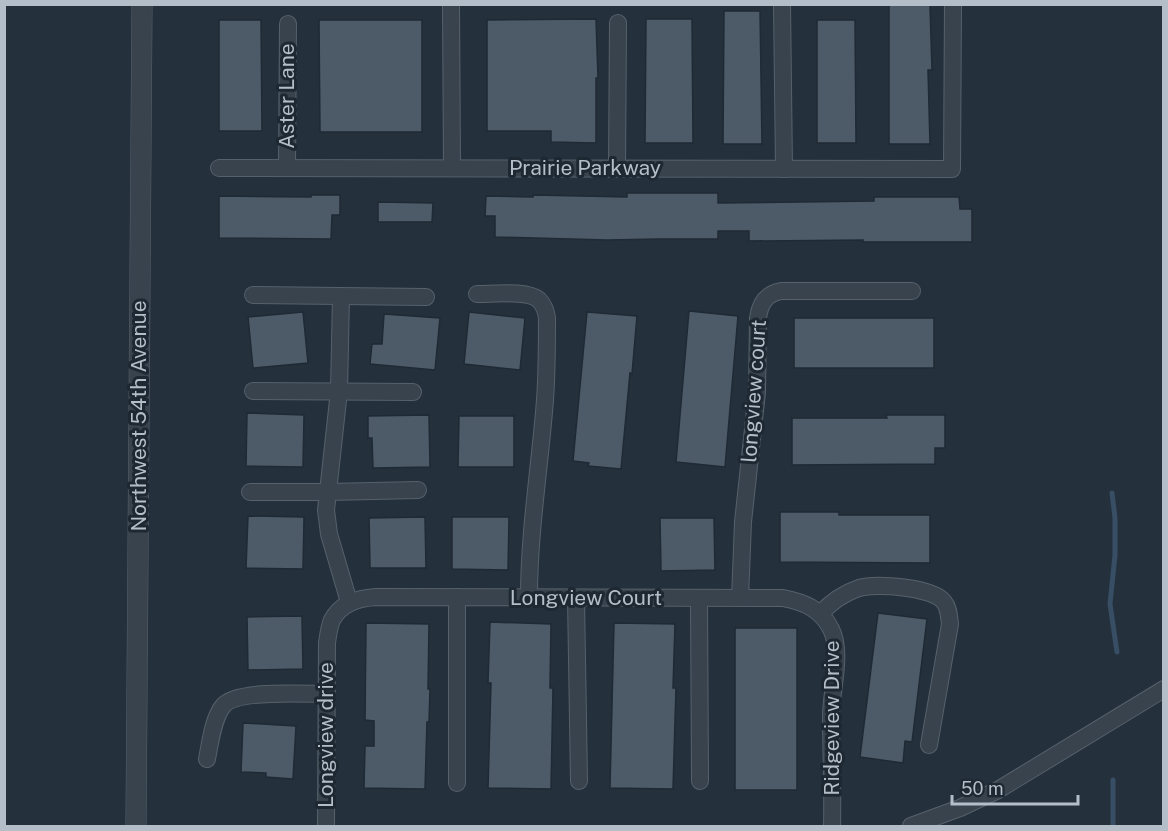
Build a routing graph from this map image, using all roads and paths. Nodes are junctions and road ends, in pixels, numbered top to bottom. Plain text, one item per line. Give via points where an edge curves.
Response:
1 (142, 4) edge
2 (451, 4) edge
3 (782, 4) edge
4 (953, 4) edge
5 (618, 23) dead end
6 (288, 24) dead end
7 (219, 168) dead end
8 (287, 168) junction
9 (452, 168) junction
10 (617, 168) junction
11 (784, 169) junction
12 (912, 291) dead end
13 (477, 294) dead end
14 (253, 295) dead end
15 (341, 296) junction
16 (426, 297) dead end
17 (253, 391) dead end
18 (339, 391) junction
19 (413, 392) dead end
20 (418, 490) dead end
21 (250, 492) dead end
22 (327, 492) junction
23 (457, 597) junction
24 (529, 597) junction
25 (576, 597) junction
26 (699, 598) junction
27 (740, 598) junction
28 (349, 602) junction
29 (820, 614) junction
30 (1164, 689) edge
31 (327, 694) junction
32 (929, 745) dead end
33 (207, 759) dead end
34 (579, 781) dead end
35 (700, 781) dead end
36 (457, 783) dead end
37 (136, 826) edge
38 (326, 826) edge
39 (832, 826) edge
40 (911, 826) edge

1 - 37 street, Northwest 54th Avenue
2 - 9 street
3 - 11 street
4 - 11 street, Prairie Parkway via 952,169
5 - 10 street
6 - 8 street, Aster Lane
7 - 8 street, Prairie Parkway
8 - 9 street, Prairie Parkway
9 - 10 street, Prairie Parkway
10 - 11 street, Prairie Parkway
12 - 27 street, longview court via 781,291 765,298 759,307 757,392 743,522
13 - 24 street, longview court via 532,296 545,308 547,318 545,399
14 - 15 street
15 - 16 street
15 - 18 street
17 - 18 street
18 - 19 street
18 - 22 street
20 - 22 street
21 - 22 street
22 - 28 street via 329,534
23 - 24 street, Longview Court
23 - 28 street, Longview Court via 363,597
23 - 36 street
24 - 25 street, Longview Court
25 - 26 street, Longview Court
25 - 34 street, longview court
26 - 27 street, Longview Court
26 - 35 street
27 - 29 street, Longview Court via 798,601
28 - 31 street, Longview drive via 331,622
29 - 32 street via 844,594 879,585 920,591 944,602 950,624
29 - 39 street, Ridgeview Drive via 836,644 831,712
30 - 40 street via 998,790
31 - 33 street via 248,694 226,702 220,708
31 - 38 street, Longview drive

